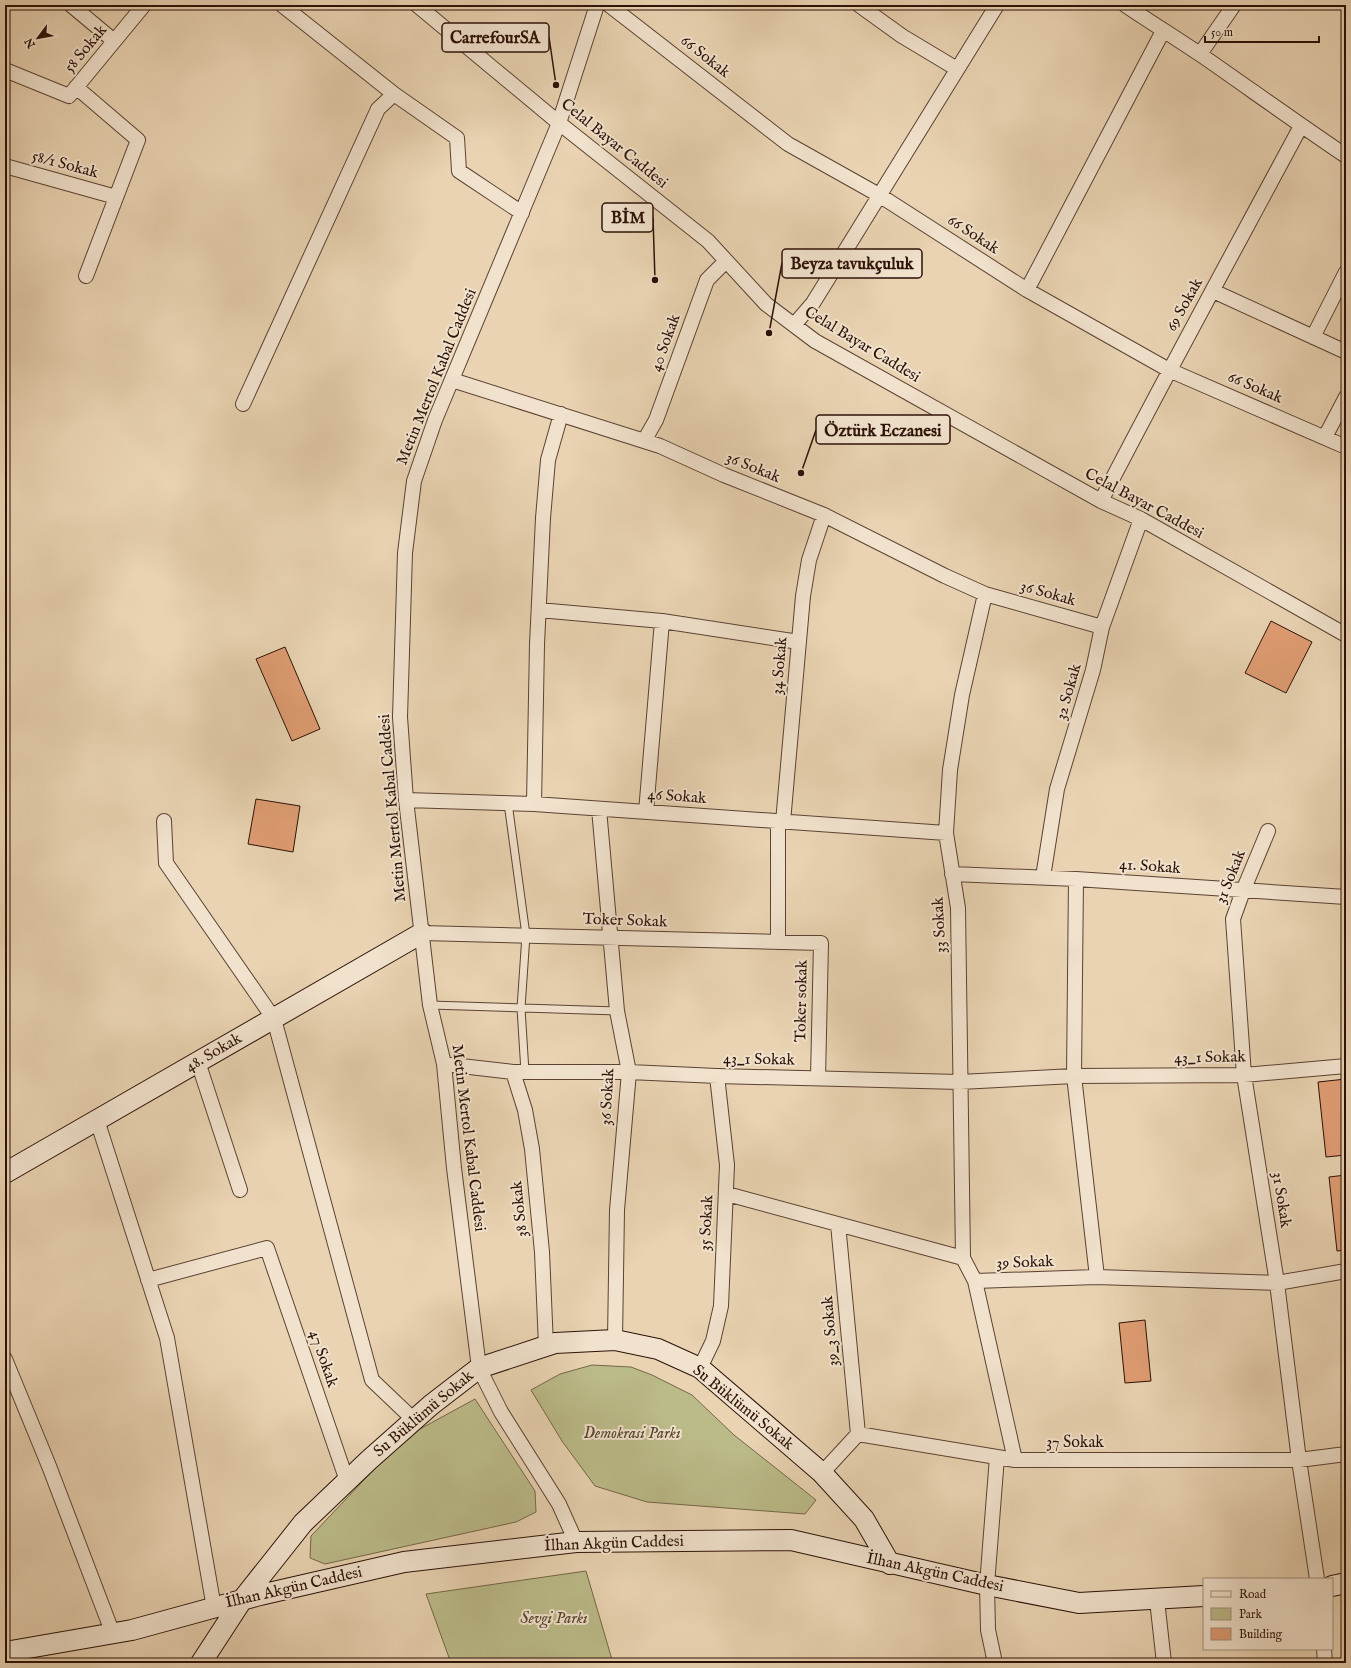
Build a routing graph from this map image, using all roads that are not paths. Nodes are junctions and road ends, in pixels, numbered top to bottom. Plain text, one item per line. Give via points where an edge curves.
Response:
1 (71, 5) edge
2 (144, 5) edge
3 (282, 5) edge
4 (417, 5) edge
5 (598, 5) edge
6 (609, 5) edge
7 (859, 5) edge
8 (997, 5) edge
9 (1125, 5) edge
10 (1234, 5) edge
11 (1163, 31) junction
12 (114, 41) junction
13 (1200, 54) junction
14 (957, 69) junction
15 (5, 70) edge
16 (72, 92) junction
17 (394, 94) junction
18 (559, 123) junction
19 (1300, 126) junction
20 (1346, 156) edge
21 (5, 166) edge
22 (879, 195) junction
23 (116, 197) junction
24 (522, 213) junction
25 (726, 261) junction
26 (1346, 272) edge
27 (86, 276) dead end
28 (1027, 290) junction
29 (1213, 291) junction
30 (794, 325) junction
31 (1313, 337) junction
32 (1346, 352) edge
33 (1169, 370) junction
34 (452, 380) junction
35 (1346, 398) edge
36 (243, 404) dead end
37 (561, 414) junction
38 (1325, 437) junction
39 (644, 441) junction
40 (1346, 447) edge
41 (1101, 501) junction
42 (824, 514) junction
43 (1141, 519) junction
44 (985, 594) junction
45 (539, 610) junction
46 (662, 622) junction
47 (1102, 627) junction
48 (1346, 635) edge
49 (799, 642) junction
50 (406, 800) junction
51 (508, 803) junction
52 (534, 804) junction
53 (599, 809) junction
54 (646, 812) junction
55 (164, 821) dead end
56 (781, 822) junction
57 (1268, 831) dead end
58 (946, 833) junction
59 (952, 874) junction
60 (1043, 877) junction
61 (1076, 879) junction
62 (1243, 891) junction
63 (1346, 897) edge
64 (422, 933) junction
65 (526, 935) junction
66 (610, 938) junction
67 (778, 942) junction
68 (821, 948) joint
69 (430, 1005) junction
70 (521, 1008) junction
71 (617, 1011) junction
72 (274, 1019) junction
73 (198, 1062) junction
74 (444, 1064) junction
75 (1346, 1066) edge
76 (519, 1072) junction
77 (629, 1072) junction
78 (1244, 1075) junction
79 (717, 1076) junction
80 (1074, 1076) junction
81 (818, 1078) junction
82 (960, 1082) junction
83 (97, 1120) junction
84 (5, 1173) edge
85 (240, 1190) dead end
86 (726, 1194) junction
87 (838, 1224) junction
88 (963, 1258) junction
89 (1346, 1271) edge
90 (1097, 1277) junction
91 (148, 1280) junction
92 (974, 1282) junction
93 (1277, 1283) junction
94 (615, 1340) junction
95 (546, 1346) junction
96 (5, 1359) edge
97 (479, 1368) junction
98 (700, 1368) junction
99 (414, 1420) junction
100 (858, 1434) junction
101 (1346, 1454) edge
102 (997, 1457) junction
103 (1015, 1460) junction
104 (1299, 1460) junction
105 (822, 1473) junction
106 (348, 1481) junction
107 (576, 1542) junction
108 (890, 1564) junction
109 (1317, 1578) edge
110 (1346, 1583) edge
111 (987, 1585) junction
112 (1333, 1586) edge
113 (1203, 1596) edge
114 (242, 1600) junction
115 (1157, 1600) junction
116 (214, 1608) junction
117 (113, 1634) junction
118 (1324, 1650) edge
119 (5, 1652) edge
120 (201, 1663) edge
121 (995, 1663) edge
122 (1164, 1663) edge
123 (1325, 1663) edge

1 - 12 street
2 - 12 street, 58 Sokak
3 - 17 street
4 - 18 street, Celal Bayar Caddesi
5 - 18 street, Metin Mertol Kabal Caddesi
6 - 22 street, 66 Sokak via 788,144
7 - 14 street via 902,36
8 - 14 street
9 - 11 street
10 - 13 street
11 - 13 street
11 - 28 street
12 - 16 street, 58 Sokak
13 - 19 street
14 - 22 street
15 - 16 street
16 - 23 street via 138,140
17 - 24 street via 457,138 458,171
17 - 36 street via 378,109
18 - 24 street, Metin Mertol Kabal Caddesi
18 - 25 street, Celal Bayar Caddesi via 708,241
19 - 20 street
19 - 29 street, 69 Sokak
21 - 23 street, 58/1 Sokak
22 - 28 street, 66 Sokak
22 - 30 street via 813,303
23 - 27 street
24 - 34 street, Metin Mertol Kabal Caddesi
25 - 30 street, Celal Bayar Caddesi via 766,304
25 - 39 street, 40 Sokak via 707,280 656,420
26 - 31 street
28 - 33 street, 66 Sokak
29 - 31 street
29 - 33 street, 69 Sokak
30 - 41 street, Celal Bayar Caddesi via 815,341
31 - 32 street
33 - 38 street, 66 Sokak
33 - 41 street, 69 Sokak
34 - 37 street, 36 Sokak
34 - 50 street, Metin Mertol Kabal Caddesi via 414,481 405,553 400,717
35 - 38 street
37 - 39 street, 36 Sokak
37 - 45 street via 548,460
38 - 40 street, 66 Sokak
39 - 42 street, 36 Sokak
41 - 43 street, Celal Bayar Caddesi
42 - 44 street, 36 Sokak
42 - 49 street, 34 Sokak via 809,560
43 - 47 street, 32 Sokak
43 - 48 street, Celal Bayar Caddesi
44 - 47 street, 36 Sokak
44 - 58 street, 33 Sokak via 962,695 951,763
45 - 46 street
45 - 52 street
46 - 49 street
46 - 54 street
47 - 60 street, 32 Sokak via 1093,670 1057,789
49 - 56 street, 34 Sokak
50 - 51 street, 46 Sokak
50 - 64 street, Metin Mertol Kabal Caddesi
51 - 52 street, 46 Sokak
51 - 65 lane
52 - 53 street, 46 Sokak
53 - 54 street, 46 Sokak
53 - 66 street, 36 Sokak
54 - 56 street, 46 Sokak
55 - 72 street via 166,863
56 - 58 street, 46 Sokak
56 - 67 street, 34 Sokak
57 - 62 street, 31 Sokak
58 - 59 street, 33 Sokak
59 - 60 street, 41. Sokak
59 - 82 street, 33 Sokak via 958,908
60 - 61 street, 41. Sokak
61 - 62 street, 41. Sokak
61 - 80 street
62 - 63 street, 41. Sokak
62 - 78 street, 31 Sokak via 1233,919
64 - 65 street, Toker Sokak
64 - 69 street, Metin Mertol Kabal Caddesi
64 - 72 main road, 48. Sokak
65 - 66 street, Toker Sokak
65 - 70 lane
66 - 67 street, Toker Sokak
66 - 71 street, 36 Sokak
67 - 68 street, Toker Sokak via 821,943
68 - 81 street, Toker sokak
69 - 70 lane
69 - 74 street, Metin Mertol Kabal Caddesi
70 - 71 lane
70 - 76 lane
71 - 77 street, 36 Sokak
72 - 73 main road, 48. Sokak
72 - 99 street via 372,1380
73 - 83 main road, 48. Sokak
73 - 85 street
74 - 76 street, 43_1 Sokak
74 - 97 street, Metin Mertol Kabal Caddesi
75 - 78 street, 43_1 Sokak
76 - 77 street, 43_1 Sokak
76 - 95 street, 38 Sokak via 532,1149 542,1252
77 - 79 street, 43_1 Sokak
77 - 94 street, 36 Sokak via 617,1210
78 - 80 street, 43_1 Sokak
78 - 93 street, 31 Sokak
79 - 81 street, 43_1 Sokak
79 - 86 street, 35 Sokak via 727,1165
80 - 82 street, 43_1 Sokak
80 - 90 street
81 - 82 street, 43_1 Sokak
82 - 88 street, 33 Sokak
83 - 84 main road, 48. Sokak
83 - 91 street
86 - 87 street
86 - 98 street, 35 Sokak via 721,1306 713,1341
87 - 88 street
87 - 100 street, 39_3 Sokak
88 - 92 street, 39 Sokak
89 - 93 street, 39 Sokak
90 - 92 street, 39 Sokak
90 - 93 street, 39 Sokak
91 - 106 street, 47 Sokak via 267,1248
91 - 116 street via 167,1338
92 - 103 street
93 - 104 street, 31 Sokak
94 - 95 main road, Su Büklümü Sokak via 555,1343
94 - 98 main road, Su Büklümü Sokak via 658,1349
95 - 97 main road, Su Büklümü Sokak
96 - 117 street
97 - 99 main road, Su Büklümü Sokak
97 - 107 street, Metin Mertol Kabal Caddesi via 501,1412 559,1504
98 - 105 main road, Su Büklümü Sokak
99 - 106 main road, Su Büklümü Sokak
100 - 102 street, 37 Sokak
100 - 105 street
101 - 104 street, 37 Sokak
102 - 103 street, 37 Sokak
102 - 111 street
103 - 104 street, 37 Sokak
104 - 109 street, 31 Sokak
105 - 108 main road, Su Büklümü Sokak via 864,1518
106 - 114 main road, Su Büklümü Sokak via 303,1523
107 - 108 main road, İlhan Akgün Caddesi via 791,1540
107 - 114 main road, İlhan Akgün Caddesi via 404,1562
108 - 111 main road, İlhan Akgün Caddesi
110 - 112 main road
111 - 115 main road, İlhan Akgün Caddesi via 1079,1603
111 - 121 street via 988,1630
113 - 115 main road, İlhan Akgün Caddesi
114 - 116 main road, İlhan Akgün Caddesi
114 - 120 main road, Su Büklümü Sokak
115 - 122 street
116 - 117 main road, İlhan Akgün Caddesi
117 - 119 main road, İlhan Akgün Caddesi
118 - 123 street

